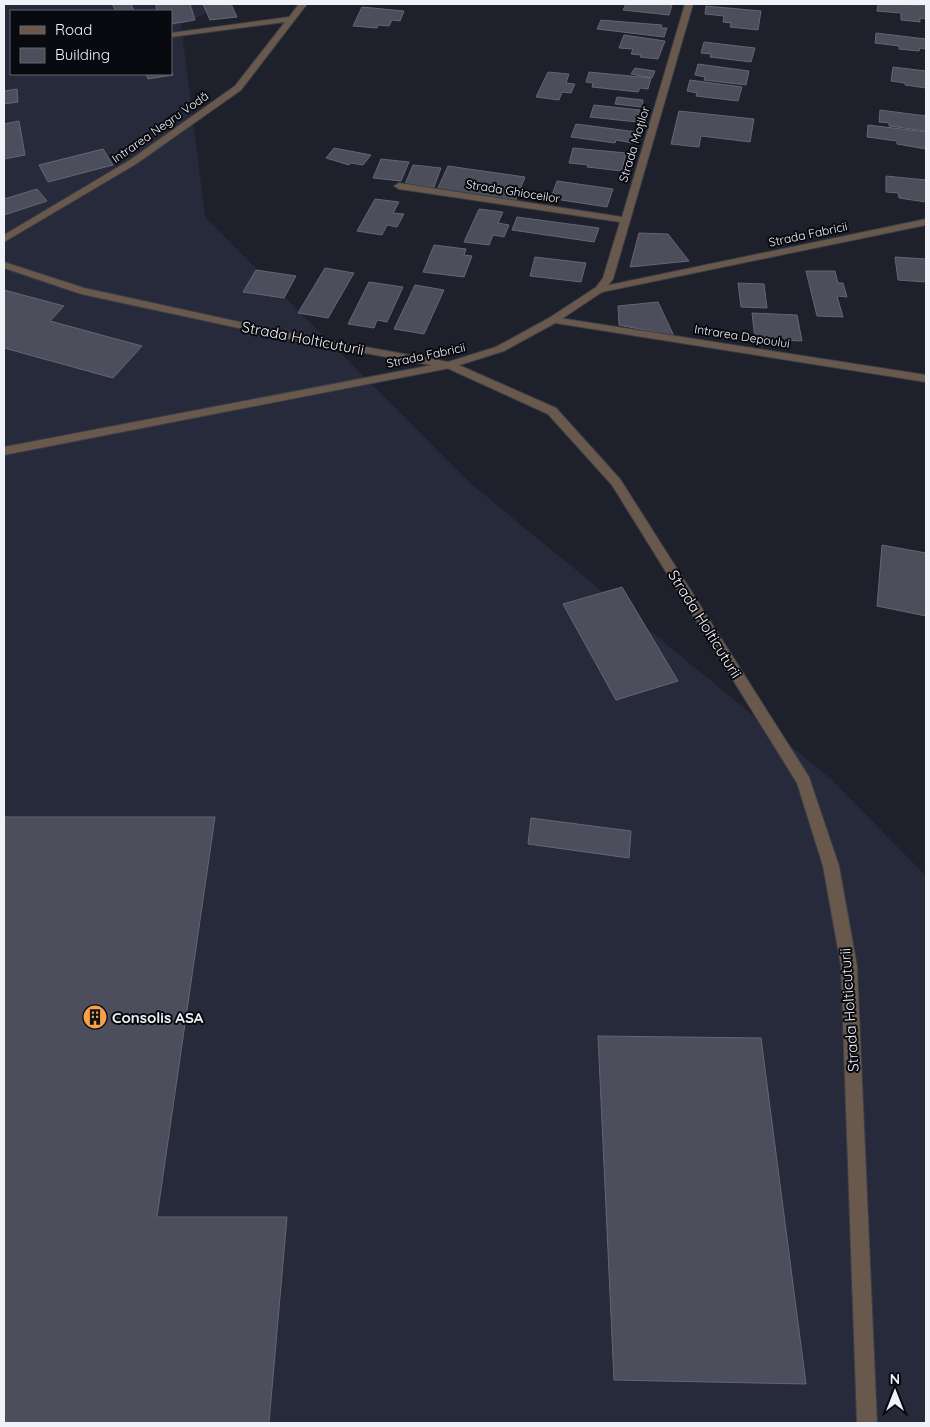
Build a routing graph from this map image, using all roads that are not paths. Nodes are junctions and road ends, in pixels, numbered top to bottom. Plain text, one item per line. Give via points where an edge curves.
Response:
1 (303, 4) edge
2 (689, 4) edge
3 (292, 20) junction
4 (172, 35) edge
5 (399, 186) dead end
6 (624, 220) junction
7 (926, 222) edge
8 (4, 239) edge
9 (4, 265) edge
10 (600, 290) junction
11 (553, 320) junction
12 (450, 365) junction
13 (926, 379) edge
14 (4, 451) edge
15 (867, 1423) edge

1 - 3 street, Intrarea Negru Vodă
2 - 6 street, Strada Moților
3 - 4 street
3 - 8 street, Intrarea Negru Vodă via 238,88 133,162
5 - 6 street, Strada Ghioceilor
6 - 10 street, Strada Moților via 608,279
7 - 10 street, Strada Fabricii
9 - 12 street, Strada Holticuturii via 81,291 299,338
10 - 11 street, Strada Fabricii
11 - 12 street, Strada Fabricii via 500,349
11 - 13 street, Intrarea Depoului
12 - 14 street, Strada Fabricii
12 - 15 street, Strada Holticuturii via 552,411 616,482 804,781 831,866 849,966

